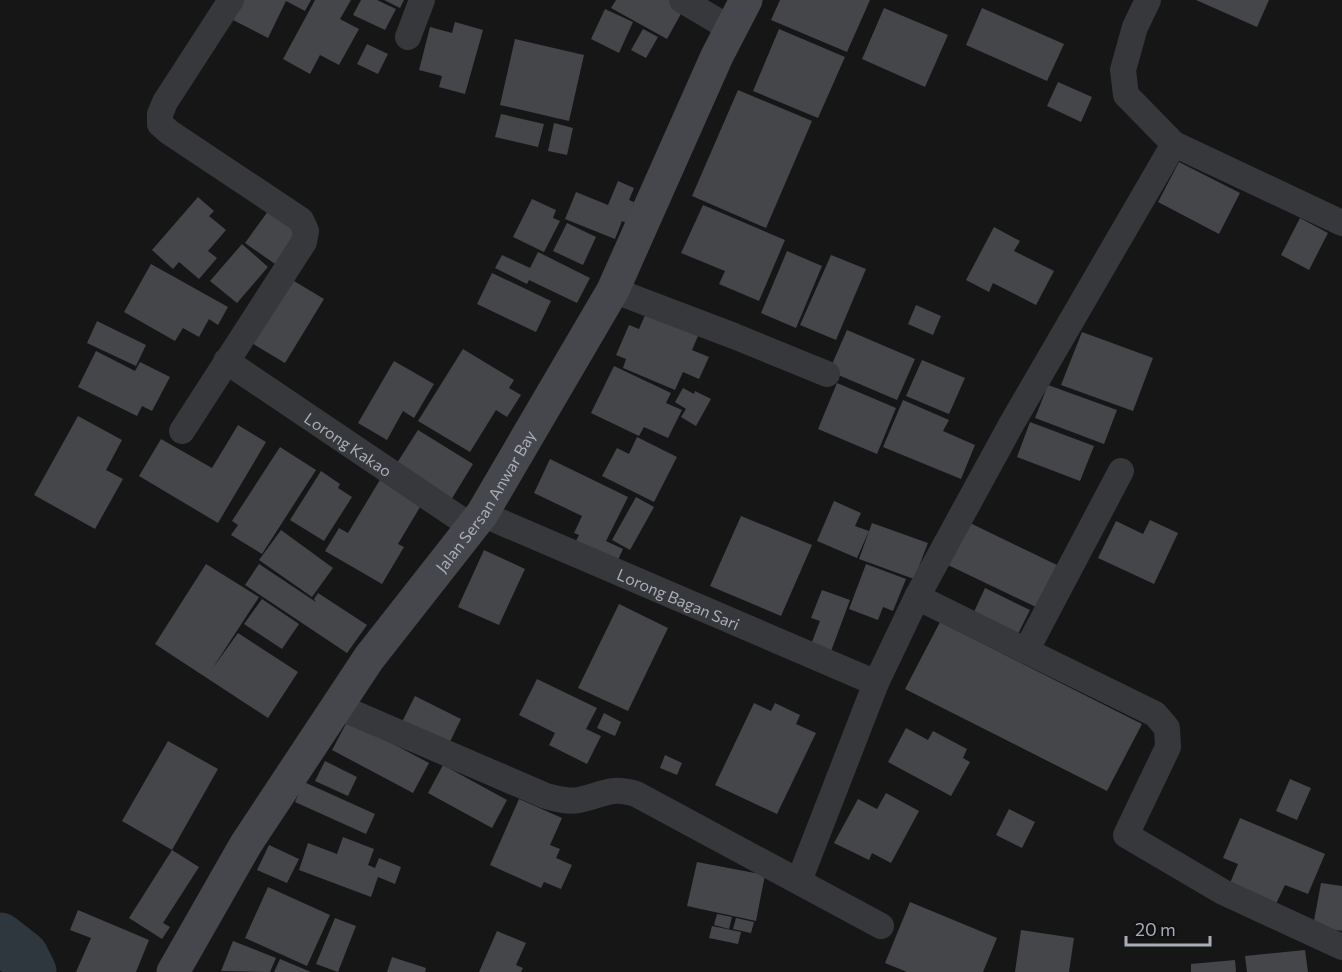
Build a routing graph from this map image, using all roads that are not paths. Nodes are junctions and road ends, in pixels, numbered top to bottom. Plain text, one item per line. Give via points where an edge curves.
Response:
1 (231, 0) edge
2 (422, 0) edge
3 (682, 0) edge
4 (746, 0) edge
5 (1148, 0) edge
6 (730, 29) junction
7 (408, 37) dead end
8 (1174, 144) junction
9 (1342, 223) edge
10 (613, 290) junction
11 (226, 360) junction
12 (827, 374) dead end
13 (182, 431) dead end
14 (1121, 471) dead end
15 (477, 520) junction
16 (917, 597) junction
17 (1026, 651) junction
18 (876, 683) junction
19 (337, 706) junction
20 (799, 881) junction
21 (882, 926) dead end
22 (1342, 947) edge
23 (173, 972) edge

1 - 11 street via 165,102 160,124 302,220 306,231 304,242
2 - 7 street
3 - 6 street
4 - 6 main road, Jalan Sersan Anwar Bay
5 - 8 street via 1135,27 1123,70 1126,95
6 - 10 main road, Jalan Sersan Anwar Bay
8 - 9 street
8 - 16 street via 1012,423
10 - 12 street
10 - 15 main road, Jalan Sersan Anwar Bay
11 - 13 street
11 - 15 street, Lorong Kakao
14 - 17 street
15 - 18 street, Lorong Bagan Sari
15 - 19 main road, Jalan Sersan Anwar Bay via 369,658
16 - 17 street
16 - 18 street
17 - 22 street via 1155,714 1167,728 1168,747 1126,835 1224,892
18 - 20 street
19 - 20 street via 546,796 567,801 612,790 636,794
19 - 23 main road, Jalan Sersan Anwar Bay via 246,844
20 - 21 street

